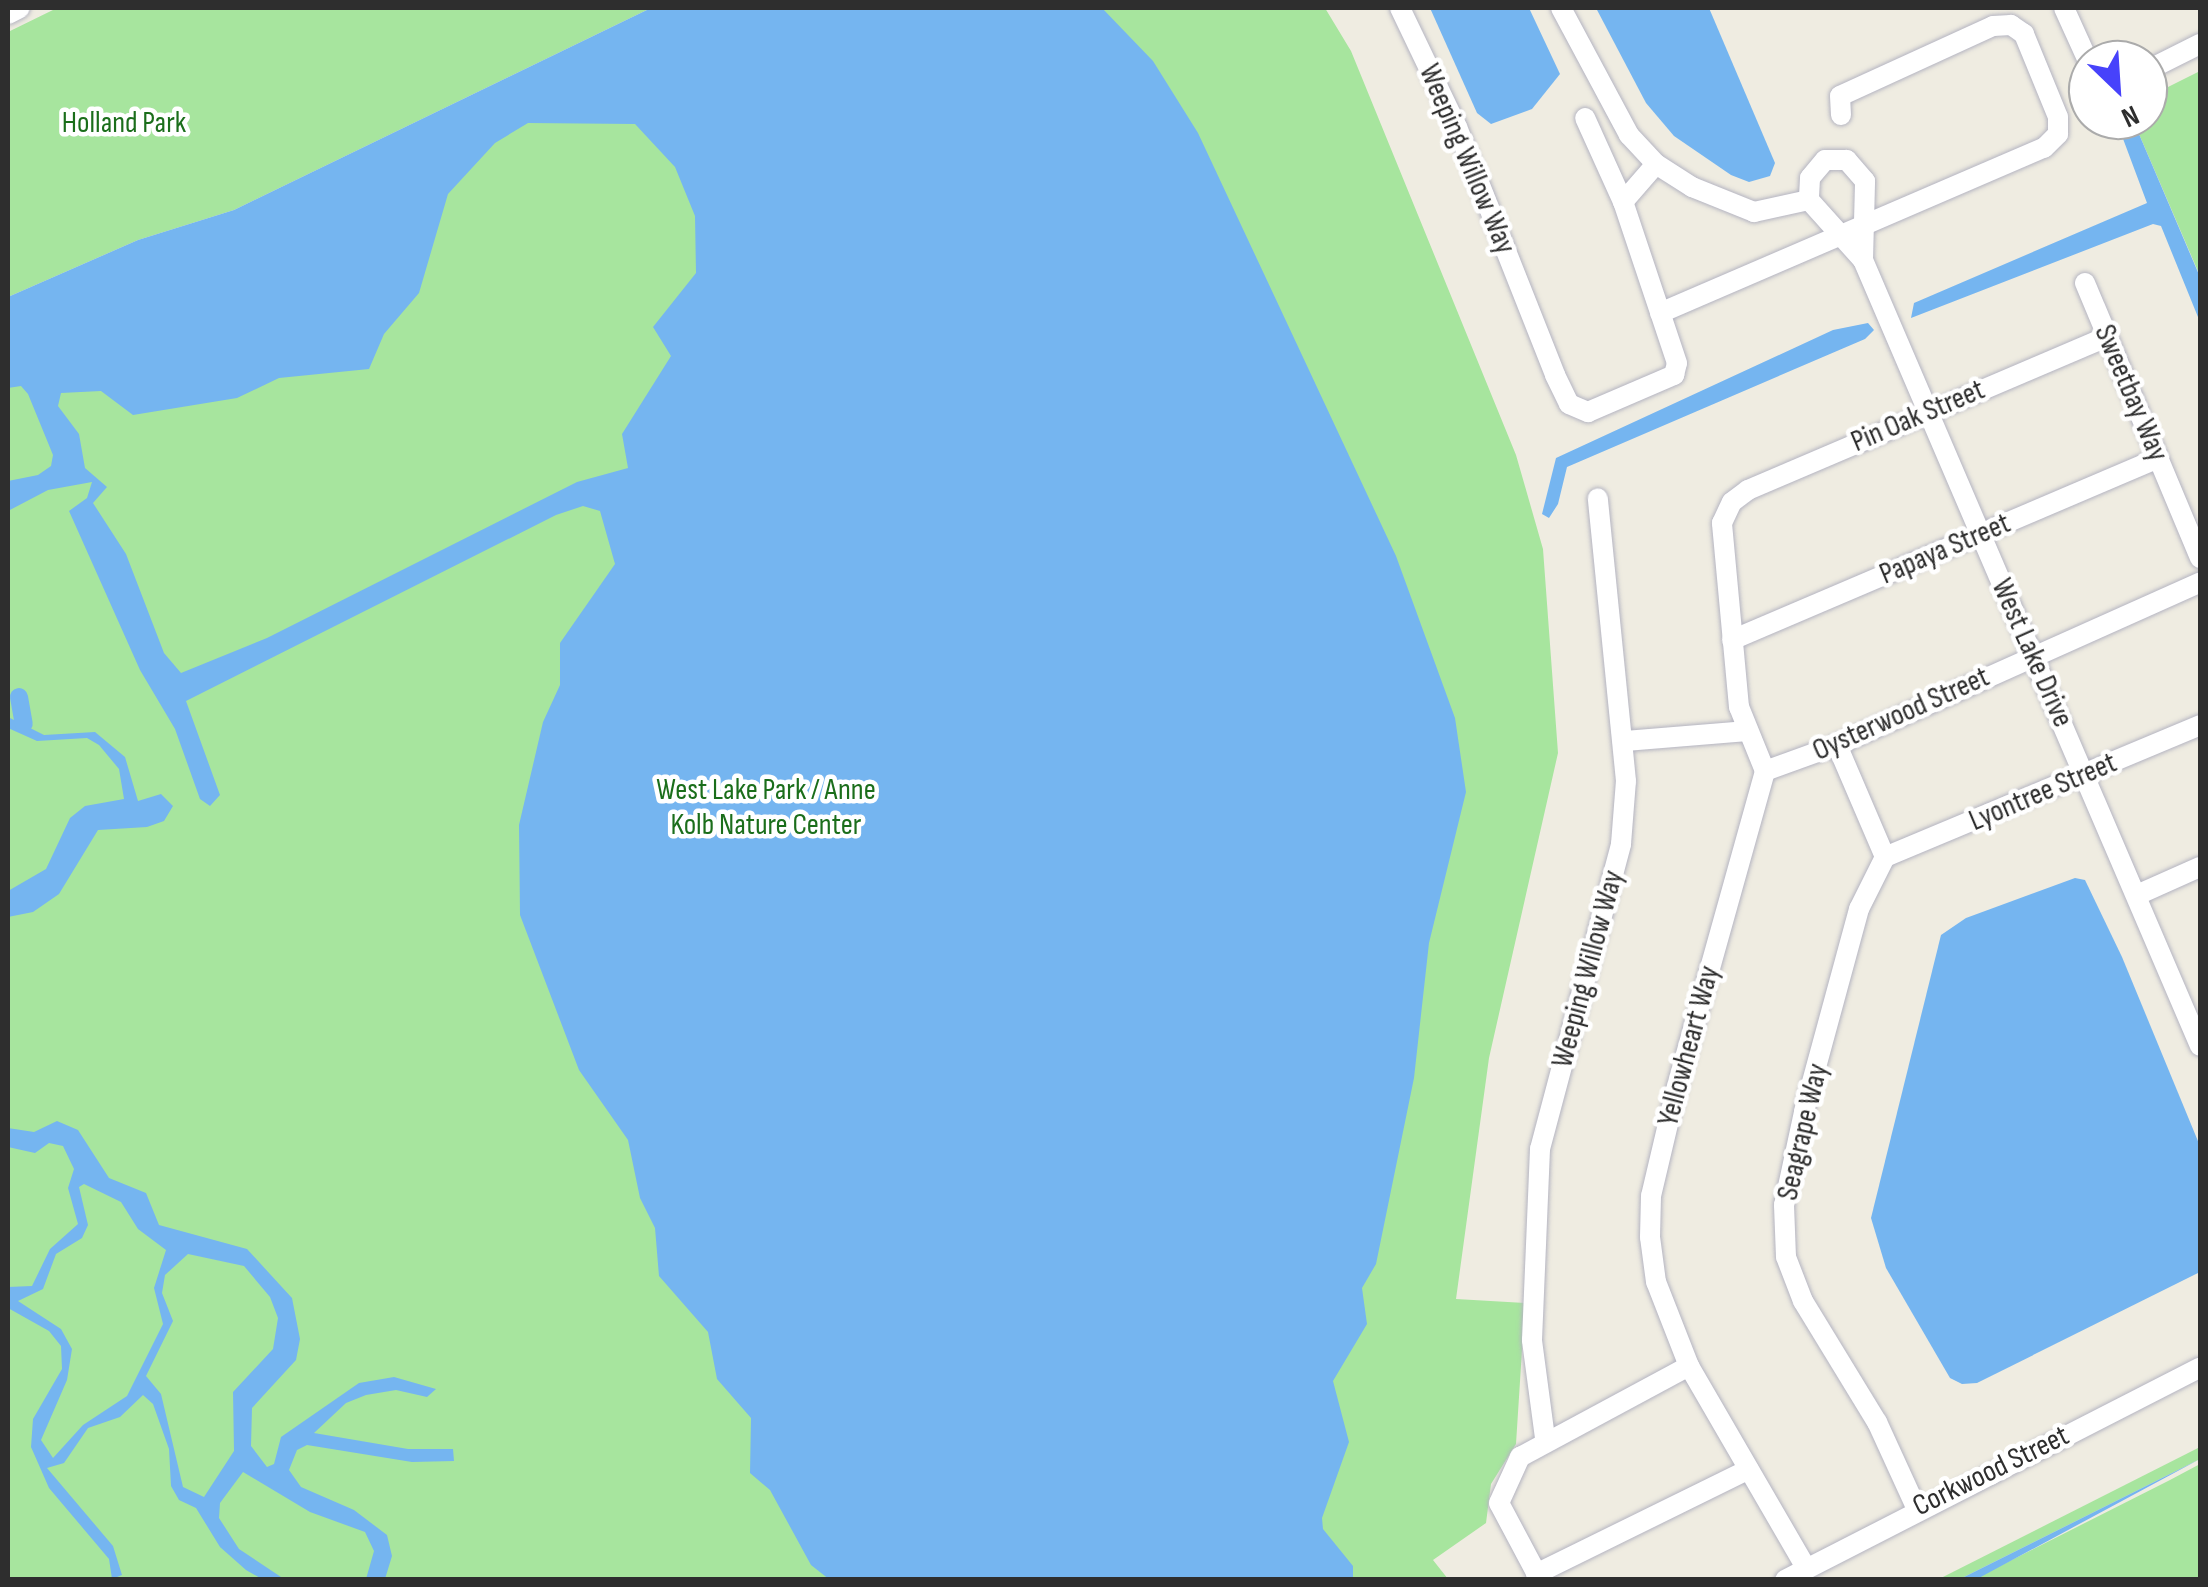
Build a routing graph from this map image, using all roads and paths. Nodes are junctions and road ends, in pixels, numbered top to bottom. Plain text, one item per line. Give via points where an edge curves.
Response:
1 (20, 8) edge
2 (1400, 8) edge
3 (1561, 8) edge
4 (2064, 8) edge
5 (8, 14) edge
6 (2078, 40) edge
7 (2200, 44) edge
8 (2168, 60) edge
9 (1841, 115) dead end
10 (1585, 118) dead end
11 (1656, 164) junction
12 (1866, 196) junction
13 (1623, 202) junction
14 (1814, 208) junction
15 (1905, 210) junction
16 (1865, 228) junction
17 (1841, 238) junction
18 (1806, 252) junction
19 (1863, 260) junction
20 (2085, 283) dead end
21 (1660, 313) junction
22 (2107, 336) junction
23 (1928, 411) junction
24 (2158, 458) junction
25 (1598, 498) dead end
26 (1980, 534) junction
27 (2200, 558) edge
28 (2200, 582) edge
29 (1732, 640) junction
30 (2034, 656) junction
31 (2200, 725) edge
32 (1748, 731) junction
33 (1626, 741) junction
34 (1838, 746) junction
35 (1765, 770) junction
36 (2086, 774) junction
37 (1886, 857) junction
38 (2200, 867) edge
39 (2136, 895) junction
40 (2194, 1013) edge
41 (2200, 1046) edge
42 (1690, 1366) junction
43 (2200, 1368) edge
44 (1545, 1438) junction
45 (1749, 1469) junction
46 (1916, 1507) junction
47 (1805, 1566) junction
48 (1538, 1577) edge
49 (1785, 1580) edge

1 - 5 street
2 - 21 street, Weeping Willow Way via 1457,127 1569,404 1588,412 1674,375 1678,363
3 - 11 street via 1629,135
4 - 6 street
7 - 8 street
9 - 15 street via 1840,96 1993,26 2011,24 2024,34 2058,117 2058,134 2044,148
10 - 13 street
11 - 13 street
11 - 14 street via 1754,212
12 - 14 street via 1848,221
12 - 14 street via 1857,166 1825,160 1810,178
12 - 15 street
12 - 16 street, West Lake Drive
13 - 21 street
14 - 17 street, West Lake Drive
14 - 18 street
15 - 16 street
16 - 17 street
16 - 19 street, West Lake Drive
17 - 18 street
17 - 19 street, West Lake Drive
18 - 21 street
19 - 23 street, West Lake Drive
20 - 22 street, Sweetbay Way
22 - 23 street, Pin Oak Street
22 - 24 street, Sweetbay Way
23 - 26 street, West Lake Drive
23 - 29 street, Pin Oak Street via 1732,502 1722,523
24 - 26 street, Papaya Street
24 - 27 street, Sweetbay Way
25 - 33 street, Weeping Willow Way
26 - 29 street, Papaya Street
26 - 30 street, West Lake Drive
28 - 30 street, Oysterwood Street
29 - 32 street
30 - 34 street, Oysterwood Street
30 - 36 street, West Lake Drive
31 - 36 street, Lyontree Street
32 - 33 street
32 - 35 street
33 - 44 street, Weeping Willow Way via 1620,844 1540,1148 1532,1340
34 - 35 street, Oysterwood Street
34 - 37 street
35 - 42 street, Yellowheart Way via 1651,1196 1656,1282
36 - 37 street, Lyontree Street
36 - 39 street, West Lake Drive
37 - 46 street, Seagrape Way via 1860,909 1804,1112 1784,1205 1786,1257 1803,1301 1877,1422
38 - 39 street
39 - 40 street, West Lake Drive
40 - 41 street, West Lake Drive
42 - 44 street
42 - 45 street, Yellowheart Way
43 - 46 street, Corkwood Street
44 - 48 street via 1520,1457 1499,1503
45 - 47 street, Yellowheart Way
45 - 48 street
46 - 47 street, Corkwood Street
47 - 49 street, Corkwood Street

